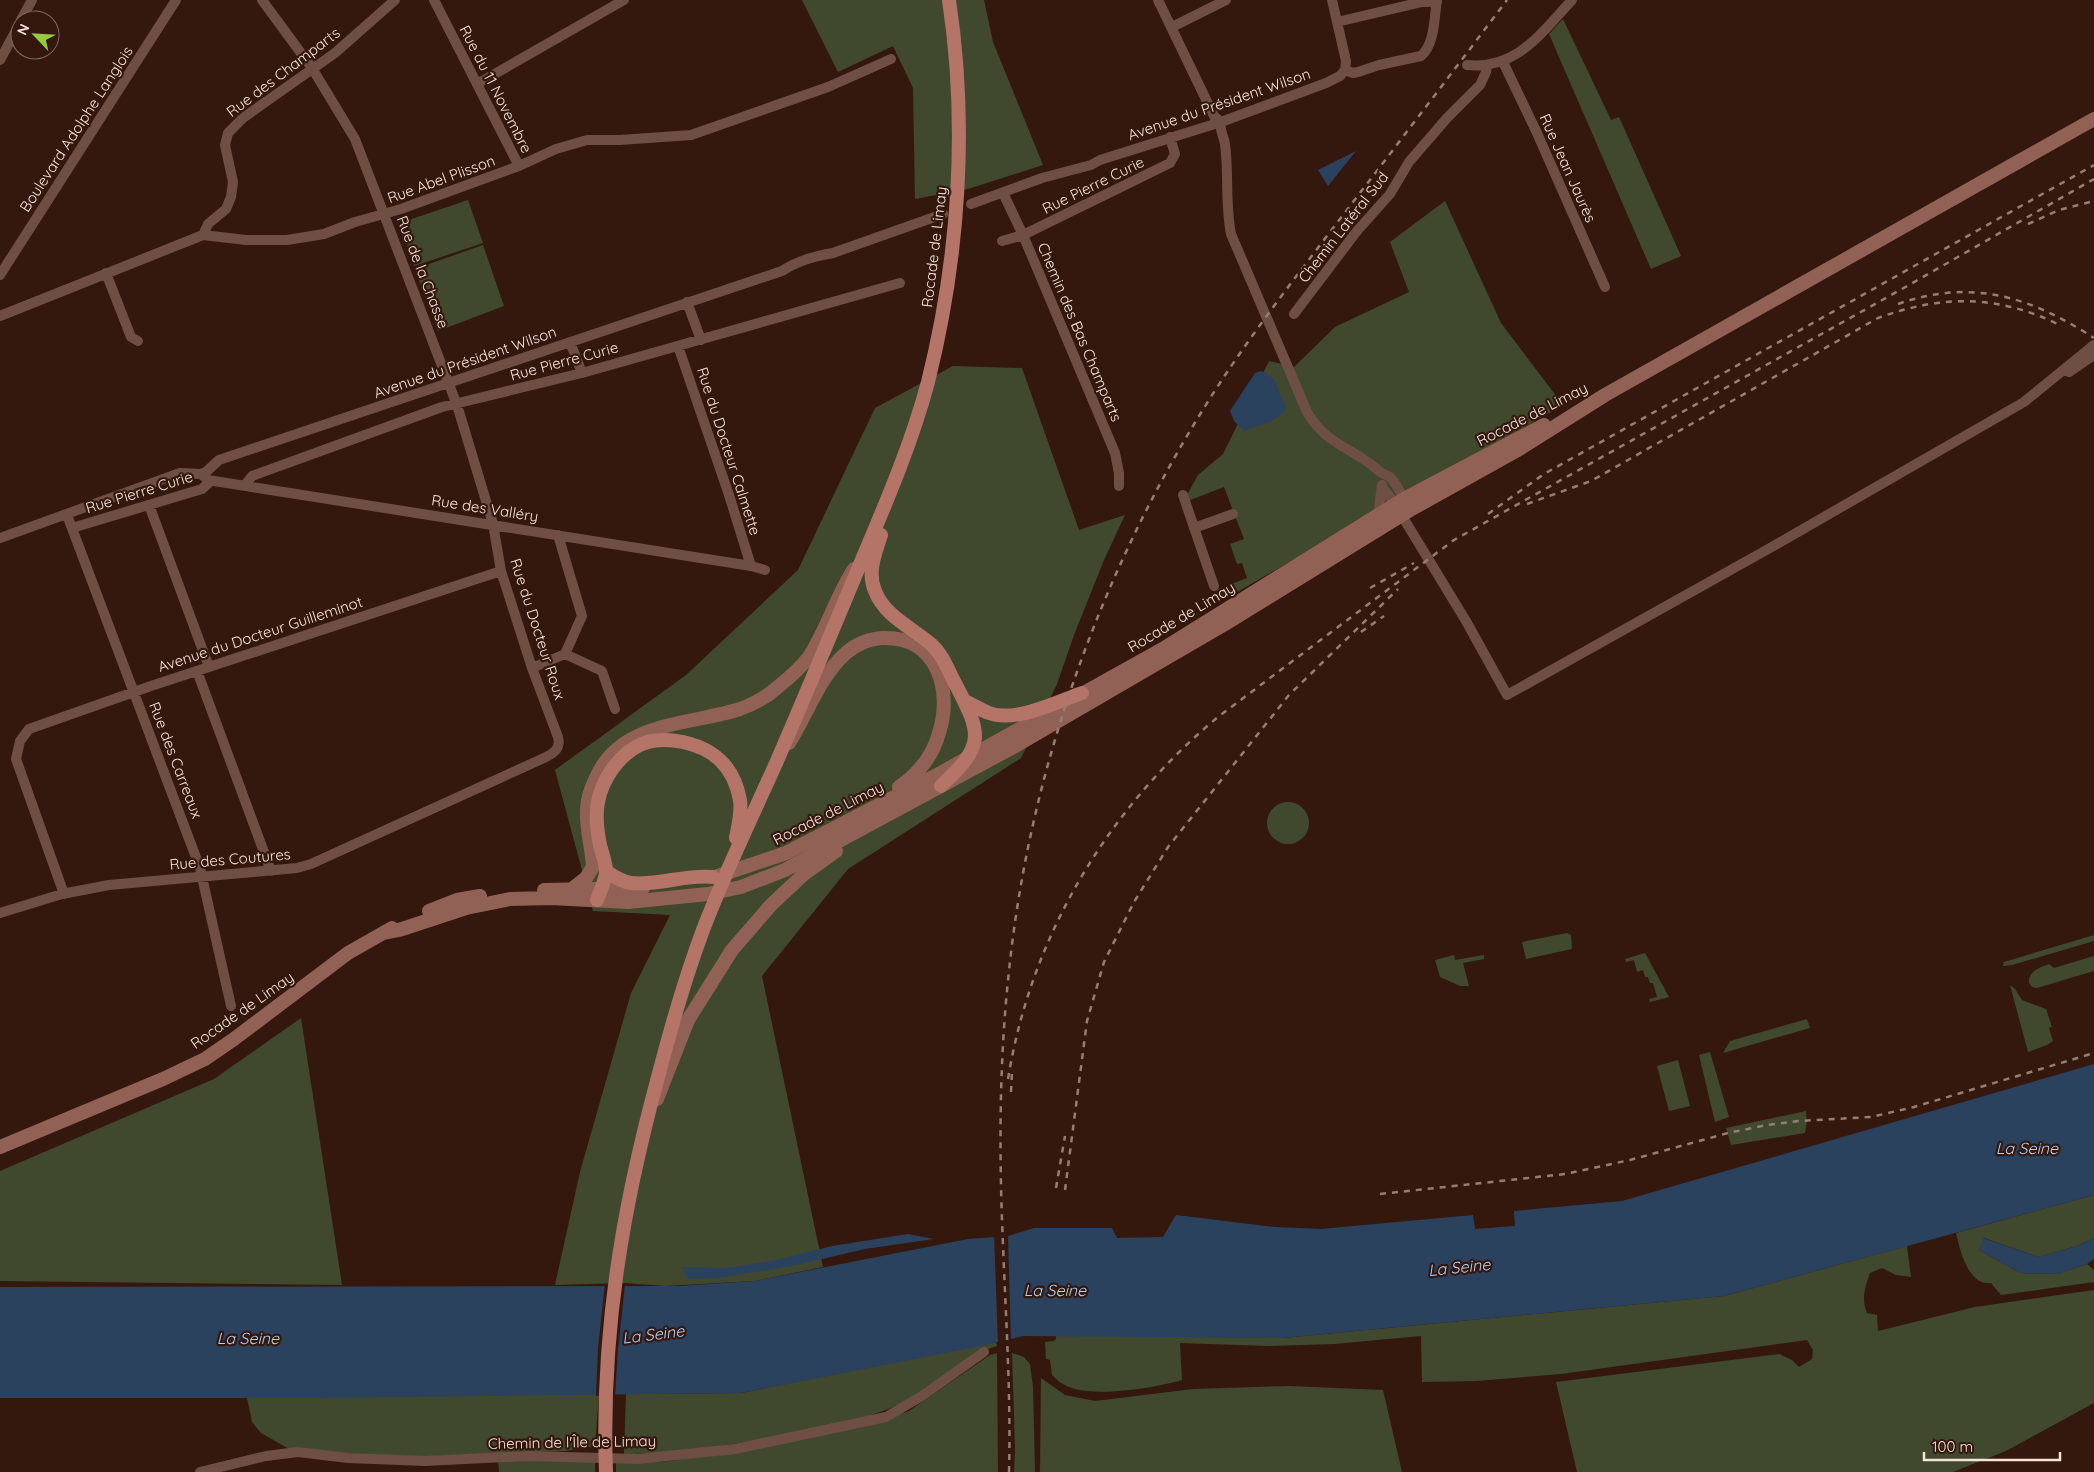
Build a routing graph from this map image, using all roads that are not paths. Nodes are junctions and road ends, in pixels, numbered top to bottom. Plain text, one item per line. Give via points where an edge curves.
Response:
1 (176, 0) edge
2 (262, 0) edge
3 (395, 0) edge
4 (434, 0) edge
5 (949, 0) edge
6 (1158, 0) edge
7 (1226, 0) edge
8 (1332, 0) edge
9 (1572, 0) edge
10 (619, 1) edge
11 (1437, 1) edge
12 (1337, 22) junction
13 (1172, 27) junction
14 (10, 41) edge
15 (891, 59) dead end
16 (0, 60) edge
17 (1503, 62) junction
18 (1467, 65) dead end
19 (1487, 65) junction
20 (312, 68) junction
21 (1346, 70) junction
22 (477, 84) junction
23 (2094, 119) edge
24 (1221, 122) junction
25 (1170, 137) junction
26 (519, 166) junction
27 (1003, 193) junction
28 (971, 204) dead end
29 (943, 214) dead end
30 (385, 215) junction
31 (203, 235) junction
32 (1023, 235) junction
33 (1002, 241) dead end
34 (106, 273) junction
35 (0, 275) edge
36 (900, 283) dead end
37 (1605, 287) dead end
38 (687, 302) junction
39 (1294, 314) dead end
40 (0, 316) edge
41 (701, 340) junction
42 (138, 341) dead end
43 (570, 342) junction
44 (2094, 345) edge
45 (678, 346) junction
46 (2094, 355) edge
47 (582, 373) junction
48 (449, 383) junction
49 (2045, 386) junction
50 (456, 405) junction
51 (1381, 473) junction
52 (201, 474) junction
53 (211, 480) junction
54 (245, 486) junction
55 (1119, 486) dead end
56 (1382, 487) junction
57 (892, 491) junction
58 (1182, 495) dead end
59 (149, 505) junction
60 (1403, 507) junction
61 (67, 514) junction
62 (1233, 514) dead end
63 (1378, 516) junction
64 (493, 524) junction
65 (72, 528) junction
66 (1194, 528) junction
67 (558, 535) junction
68 (0, 538) edge
69 (865, 551) junction
70 (751, 566) junction
71 (765, 570) dead end
72 (502, 571) junction
73 (1214, 586) dead end
74 (565, 654) junction
75 (209, 667) junction
76 (532, 668) junction
77 (197, 671) junction
78 (134, 692) junction
79 (1082, 693) junction
80 (965, 700) junction
81 (615, 709) dead end
82 (558, 746) joint
83 (971, 755) junction
84 (776, 763) junction
85 (942, 786) junction
86 (912, 802) junction
87 (840, 826) junction
88 (729, 866) junction
89 (600, 869) junction
90 (271, 871) junction
91 (201, 877) junction
92 (713, 877) junction
93 (572, 889) junction
94 (64, 894) junction
95 (600, 894) junction
96 (0, 914) edge
97 (384, 933) junction
98 (232, 1006) dead end
99 (643, 1132) junction
100 (0, 1147) edge
101 (984, 1352) dead end
102 (200, 1472) edge
103 (606, 1472) edge

1 - 35 street, Boulevard Adolphe Langlois
2 - 20 street, Rue de la Chasse
3 - 20 street, Rue des Champarts via 335,53
4 - 22 street, Rue du 11 Novembre
5 - 57 main road, Rocade de Limay via 958,76 958,182 953,238 941,321 927,384
6 - 13 street
7 - 13 street
8 - 12 street
9 - 17 street via 1526,47
10 - 22 street
11 - 12 street
11 - 21 street via 1430,41 1421,56 1353,73
12 - 21 street
13 - 24 street via 1214,116
14 - 16 street
15 - 26 street, Rue Abel Plisson via 828,87 691,135 587,140 556,149
17 - 19 street
17 - 37 street, Rue Jean Jaurès
18 - 19 street
19 - 39 street, Chemin Latéral Sud via 1480,84 1409,162 1390,194 1357,231
20 - 30 street, Rue de la Chasse via 355,139
20 - 31 street, Rue des Champarts via 243,118 228,133 225,145 232,182 231,197 226,209 208,224
21 - 24 street, Avenue du Président Wilson via 1326,84
22 - 26 street, Rue du 11 Novembre
23 - 60 main road, Rocade de Limay via 1605,395 1508,442
24 - 25 street, Avenue du Président Wilson
24 - 51 street via 1225,144 1226,212 1231,234 1307,412 1327,438 1363,457
25 - 27 street, Avenue du Président Wilson
25 - 32 street, Rue Pierre Curie via 1175,154 1170,163
26 - 30 street, Rue Abel Plisson
27 - 28 street, Avenue du Président Wilson
27 - 32 street, Chemin des Bas Champarts
29 - 38 street, Avenue du Président Wilson
30 - 31 street, Rue Abel Plisson via 324,234 287,240
30 - 48 street, Rue de la Chasse
31 - 34 street, Rue Abel Plisson
32 - 33 street, Rue Pierre Curie
32 - 55 street, Chemin des Bas Champarts via 1115,452
34 - 40 street, Rue Abel Plisson
34 - 42 street via 131,337
36 - 41 street, Rue Pierre Curie
38 - 41 street
38 - 43 street, Avenue du Président Wilson
41 - 45 street, Rue Pierre Curie
43 - 47 street
43 - 48 street, Avenue du Président Wilson
44 - 49 street
45 - 47 street, Rue Pierre Curie
45 - 70 street, Rue du Docteur Calmette
46 - 49 street
47 - 50 street, Rue Pierre Curie
48 - 50 street, Rue de la Chasse
48 - 52 street, Avenue du Président Wilson via 219,460
49 - 60 street via 2024,402 1507,695
50 - 54 street, Rue Pierre Curie via 442,407 252,476
50 - 64 street, Rue du Docteur Roux
51 - 56 street
51 - 60 street via 1389,476
52 - 53 street, Rue des Valléry
52 - 61 street via 180,473
53 - 54 street, Rue des Valléry
53 - 59 street, Rue Pierre Curie via 202,489
54 - 64 street, Rue des Valléry
56 - 60 street
56 - 63 street
57 - 69 main road
57 - 80 main road via 872,562 875,591 886,609 941,655
58 - 66 street
59 - 65 street, Rue Pierre Curie
59 - 75 street
60 - 63 main road, Rocade de Limay
60 - 85 main road, Rocade de Limay via 1225,624
61 - 65 street, Rue des Carreaux
61 - 68 street
62 - 66 street
63 - 79 main road, Rocade de Limay via 1166,647
64 - 67 street, Rue des Valléry
64 - 72 street, Rue du Docteur Roux
65 - 78 street, Rue des Carreaux
66 - 73 street
67 - 70 street, Rue des Valléry
67 - 74 street via 582,616
69 - 84 main road
69 - 89 main road via 808,658 779,687 741,709 677,723 635,737 608,758 598,772 587,810
70 - 71 street, Rue des Valléry
72 - 75 street, Avenue du Docteur Guilleminot
72 - 76 street, Rue du Docteur Roux
74 - 76 street
74 - 81 street via 602,671
75 - 77 street, Avenue du Docteur Guilleminot
76 - 82 street, Rue du Docteur Roux via 558,737
77 - 78 street, Avenue du Docteur Guilleminot
77 - 90 street
78 - 91 street, Rue des Carreaux
78 - 94 street, Avenue du Docteur Guilleminot via 30,729 20,741 16,758
79 - 80 main road via 1007,716 990,713
79 - 83 main road, Rocade de Limay
80 - 83 main road via 975,728
82 - 90 street, Rue des Coutures via 555,752 544,758 311,864
83 - 85 main road
83 - 87 main road, Rocade de Limay
84 - 87 main road via 820,686 848,651 866,641 891,638 914,644 926,654 937,670 944,699 939,734 930,754 914,777
84 - 88 main road
85 - 86 main road, Rocade de Limay
86 - 95 main road, Rocade de Limay via 785,870 741,887 708,894 628,902
86 - 99 main road via 804,874 747,931 688,1020
87 - 92 main road, Rocade de Limay via 771,859
88 - 89 main road via 740,808 736,787 727,767 704,748 661,739 648,741 625,754 602,789 596,808
88 - 99 main road via 679,998
89 - 92 main road via 630,883
89 - 93 main road
89 - 95 main road
90 - 91 street, Rue des Coutures
91 - 94 street, Rue des Coutures via 109,885
91 - 98 street, Rue des Carreaux
92 - 95 main road, Rocade de Limay
93 - 95 main road, Rocade de Limay
93 - 97 main road, Rocade de Limay via 503,892 457,900 398,923
94 - 96 street, Rue des Coutures
95 - 97 main road, Rocade de Limay via 510,899 466,908
97 - 100 main road, Rocade de Limay via 348,953 204,1059
99 - 103 main road via 615,1276 608,1342
101 - 102 street, Chemin de l'Île de Limay via 886,1417 735,1449 638,1459 527,1456 425,1461 298,1452

